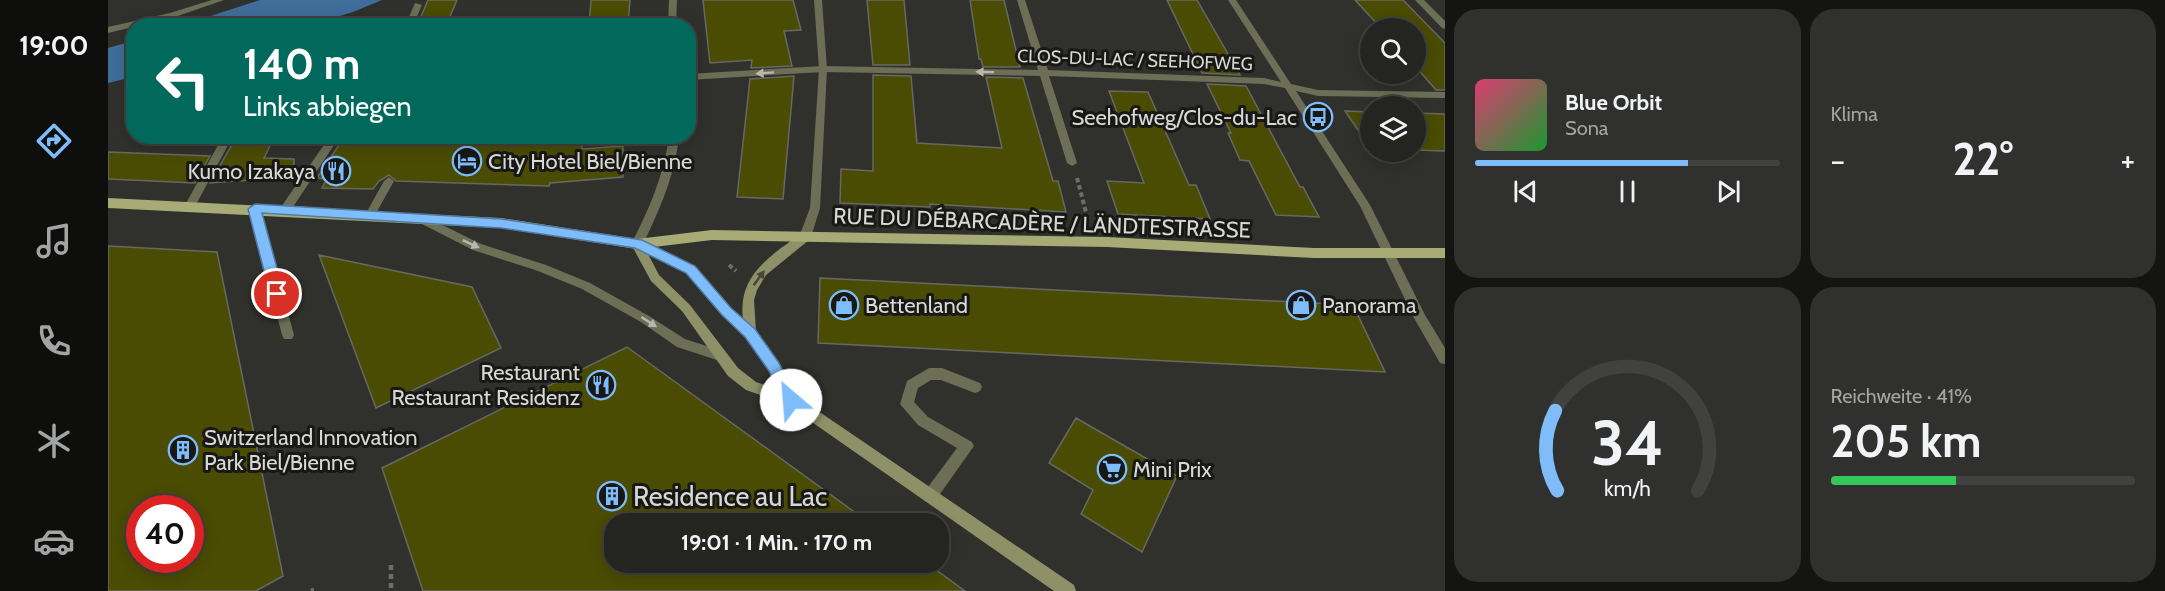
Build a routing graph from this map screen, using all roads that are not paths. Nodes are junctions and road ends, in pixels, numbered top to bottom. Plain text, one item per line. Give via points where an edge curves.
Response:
1 (220, 0) edge
2 (673, 0) edge
3 (818, 0) edge
4 (1021, 0) edge
5 (1233, 0) edge
6 (1419, 0) edge
7 (418, 5) dead end
8 (159, 18) edge
9 (412, 18) edge
10 (672, 18) edge
11 (126, 26) edge
12 (1445, 26) edge
13 (108, 30) edge
14 (823, 69) junction
15 (1043, 73) junction
16 (696, 77) edge
17 (1286, 86) junction
18 (1445, 95) edge
19 (224, 144) edge
20 (330, 144) edge
21 (673, 144) edge
22 (1072, 163) road end
23 (389, 181) dead end
24 (108, 203) edge
25 (189, 207) junction
26 (255, 209) junction
27 (285, 210) junction
28 (370, 215) junction
29 (419, 218) junction
30 (805, 237) junction
31 (637, 244) junction
32 (1390, 253) junction
33 (1445, 253) edge
34 (750, 333) junction
35 (288, 335) dead end
36 (720, 356) junction
37 (1445, 359) edge
38 (975, 387) dead end
39 (791, 400) junction
40 (930, 496) junction
41 (1068, 591) edge

1 - 8 street
2 - 10 street
3 - 14 street
4 - 15 street
5 - 17 street
6 - 12 street
7 - 9 street
11 - 13 street
15 -> 14 street, CLOS-DU-LAC / SEEHOFWEG
14 -> 16 street, CLOS-DU-LAC / SEEHOFWEG
14 - 30 street via 815,207
15 - 17 street, CLOS-DU-LAC / SEEHOFWEG via 1264,81
15 - 22 street
17 - 18 street, CLOS-DU-LAC / SEEHOFWEG via 1318,93
17 - 32 street via 1365,205
19 - 25 street
20 - 27 street
21 - 31 street via 657,206
23 - 28 street
24 - 25 main road, RUE DU DÉBARCADÈRE / LÄNDTESTRASSE
25 - 26 main road, RUE DU DÉBARCADÈRE / LÄNDTESTRASSE
26 - 27 main road, RUE DU DÉBARCADÈRE / LÄNDTESTRASSE
26 - 35 street
27 - 28 main road, RUE DU DÉBARCADÈRE / LÄNDTESTRASSE
28 - 29 main road, RUE DU DÉBARCADÈRE / LÄNDTESTRASSE
29 - 31 main road, RUE DU DÉBARCADÈRE / LÄNDTESTRASSE via 501,223
29 -> 36 street via 477,247 585,286 645,318 681,343
30 - 31 main road, RUE DU DÉBARCADÈRE / LÄNDTESTRASSE via 693,236
30 - 32 main road, RUE DU DÉBARCADÈRE / LÄNDTESTRASSE via 1095,242 1314,254
34 -> 30 street via 748,300 755,282 774,260
31 - 34 street via 690,269 726,312
31 - 36 street via 655,278 686,309
32 - 33 main road, RUE DU DÉBARCADÈRE / LÄNDTESTRASSE
32 - 37 street via 1420,318
34 - 39 street
36 - 39 street via 751,386
38 - 40 street via 942,374 929,374 912,385 906,404 923,421 967,446
39 - 40 street
40 - 41 street

